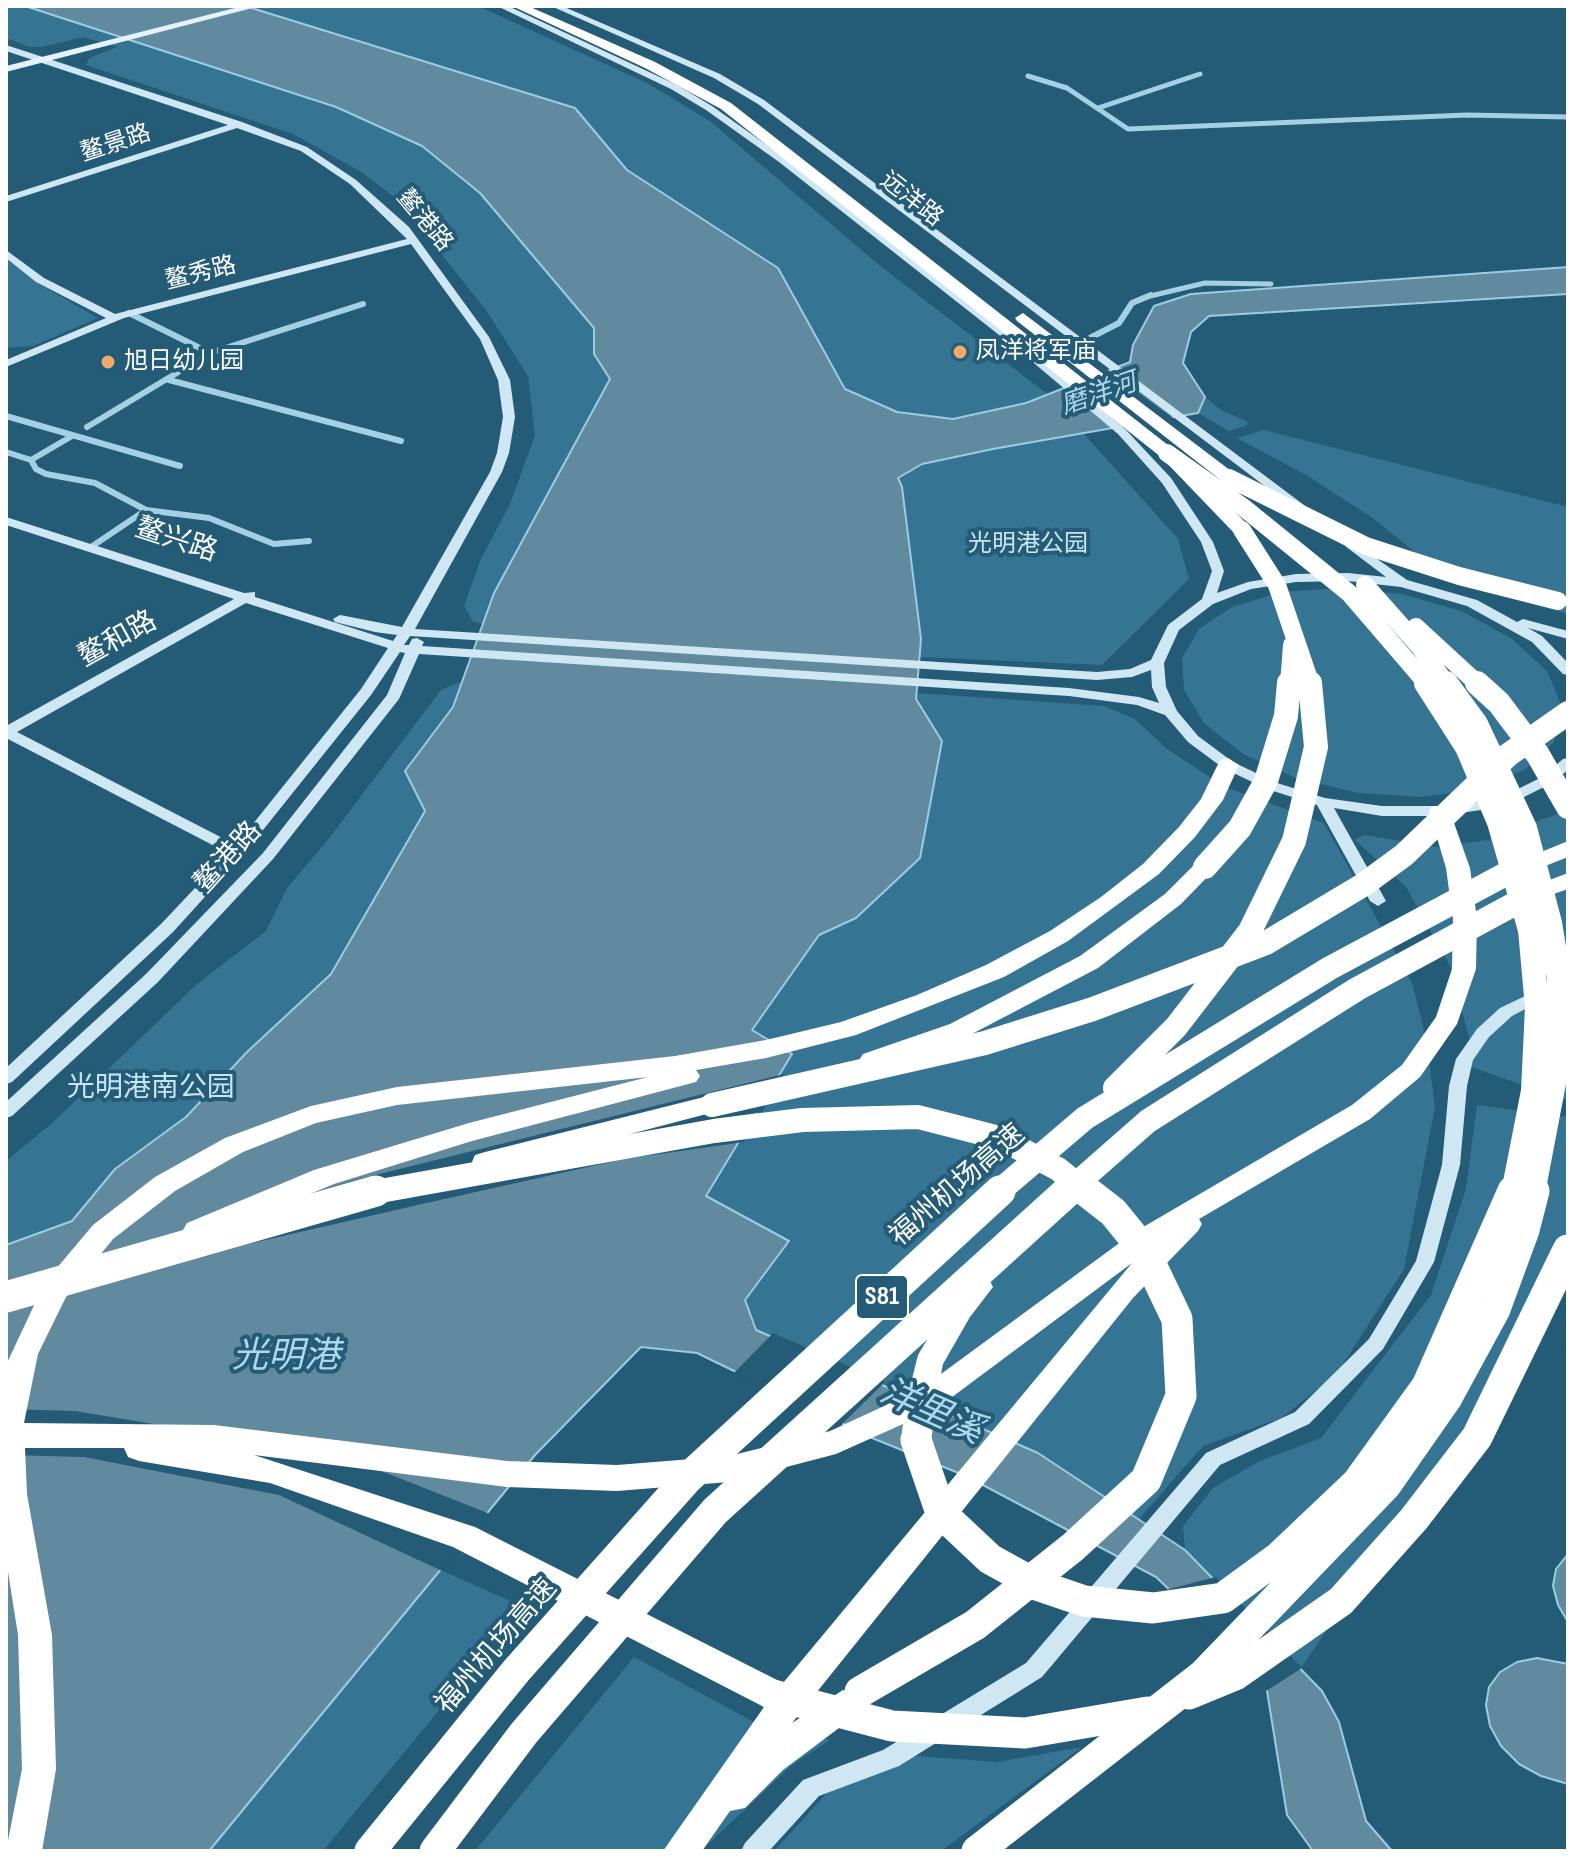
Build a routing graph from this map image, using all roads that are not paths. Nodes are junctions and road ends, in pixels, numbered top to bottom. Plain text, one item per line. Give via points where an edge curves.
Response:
1 (237, 6) edge
2 (255, 6) edge
3 (501, 6) edge
4 (518, 6) edge
5 (535, 6) edge
6 (555, 6) edge
7 (584, 18) junction
8 (548, 27) junction
9 (104, 43) junction
10 (620, 46) junction
11 (6, 48) edge
12 (40, 59) junction
13 (6, 67) edge
14 (1200, 74) dead end
15 (1028, 76) dead end
16 (1098, 108) junction
17 (1568, 117) edge
18 (239, 124) junction
19 (6, 199) edge
20 (412, 241) junction
21 (6, 253) edge
22 (1271, 284) dead end
23 (363, 304) dead end
24 (129, 313) junction
25 (114, 318) junction
26 (1082, 342) junction
27 (210, 353) junction
28 (6, 363) edge
29 (169, 380) junction
30 (6, 416) edge
31 (87, 427) dead end
32 (72, 436) junction
33 (401, 441) dead end
34 (6, 452) edge
35 (1167, 453) junction
36 (31, 460) junction
37 (180, 466) dead end
38 (1229, 478) junction
39 (146, 510) junction
40 (6, 512) edge
41 (6, 521) edge
42 (309, 541) dead end
43 (96, 544) junction
44 (1402, 583) junction
45 (1365, 585) junction
46 (250, 595) junction
47 (1208, 601) junction
48 (1568, 603) edge
49 (1503, 617) junction
50 (326, 620) junction
51 (1293, 627) junction
52 (413, 633) junction
53 (1568, 635) edge
54 (396, 647) junction
55 (415, 650) junction
56 (1157, 663) junction
57 (1568, 671) edge
58 (1170, 712) junction
59 (1568, 713) edge
60 (6, 732) edge
61 (1568, 762) edge
62 (1228, 765) junction
63 (1323, 802) junction
64 (1568, 807) edge
65 (1440, 811) junction
66 (1568, 848) edge
67 (238, 852) junction
68 (1568, 880) edge
69 (1378, 901) dead end
70 (1568, 984) edge
71 (847, 1029) junction
72 (6, 1078) edge
73 (712, 1105) junction
74 (6, 1112) edge
75 (1085, 1118) junction
76 (1245, 1177) junction
77 (392, 1186) junction
78 (1041, 1216) junction
79 (1568, 1250) edge
80 (106, 1267) junction
81 (6, 1297) edge
82 (6, 1435) edge
83 (60, 1435) junction
84 (24, 1851) edge
85 (370, 1851) edge
86 (435, 1851) edge
87 (682, 1851) edge
88 (753, 1851) edge
89 (977, 1851) edge

1 - 9 main road
2 - 9 main road
3 - 8 main road
4 - 10 highway, 远洋路
5 - 10 highway, 远洋路
6 - 7 main road
7 - 10 highway
7 - 26 main road via 717,76 761,102
8 - 10 highway
8 - 47 main road via 709,108 1026,351 1122,432 1167,481 1207,542 1219,579
9 - 12 main road
10 - 35 highway, 远洋路 via 758,130
10 - 38 highway, 远洋路 via 703,79 777,127
11 - 12 main road, 鳌港路
12 - 13 main road
12 - 18 main road, 鳌港路
14 - 16 street
15 - 16 street via 1067,88
16 - 17 street via 1128,129 1467,115
18 - 19 main road, 鳌景路
18 - 20 main road, 鳌港路 via 304,149 332,167 384,207
20 - 24 main road, 鳌秀路
20 - 52 main road, 鳌港路 via 491,349 509,407 500,463 428,593
21 - 25 main road via 40,280
22 - 26 street via 1205,283 1158,292 1132,303 1119,323
23 - 27 street
24 - 25 main road, 鳌秀路
24 - 27 street
25 - 28 main road, 鳌秀路
26 - 44 main road
27 - 29 street
29 - 31 street
29 - 33 street
30 - 32 street
32 - 36 street
32 - 37 street
34 - 36 street
35 - 51 highway, bridge via 1242,530 1277,585
35 - 78 highway, bridge via 1349,593 1436,694 1467,747 1499,822 1530,930 1537,1007 1533,1091 1512,1198 1427,1386 1357,1483 1279,1557 1223,1598 1153,1608 1084,1601 1037,1585 990,1559 941,1513 916,1440 928,1363 960,1309
36 - 39 street via 46,474 95,483
38 - 45 highway, bridge
38 - 48 highway, bridge via 1366,546
39 - 42 street via 209,518 274,544
39 - 43 street
40 - 43 main road, 鳌兴路
41 - 43 main road, 鳌兴路
43 - 46 main road, 鳌兴路
44 - 47 main road via 1296,578 1248,586
44 - 49 main road
45 - 64 highway, bridge via 1499,703
45 - 89 highway, bridge via 1420,647 1476,724 1525,828 1550,923 1559,978 1558,1062 1524,1230 1495,1309 1446,1399 1386,1485 1203,1675
46 - 50 main road, 鳌兴路
46 - 60 main road, 鳌和路
47 - 56 main road via 1173,628
49 - 53 main road
49 - 57 main road via 1537,639
50 - 52 main road
50 - 54 main road
51 - 73 highway, bridge via 1286,716 1266,781 1240,828 1173,899 1089,962 959,1030 861,1064
51 - 75 highway, bridge via 1311,685 1316,747 1294,841 1250,931 1176,1027
52 - 54 main road, 鳌港路
52 - 55 main road, 鳌港路
52 - 56 main road via 1072,674 1132,673
54 - 55 main road
54 - 67 main road, 鳌港路
55 - 58 main road via 1069,692 1139,701
55 - 74 main road, 鳌港路 via 394,696 268,856 152,978
56 - 58 main road via 1159,687
58 - 62 main road via 1193,739
59 - 73 highway, bridge via 1508,755 1404,855 1266,943 1093,1009 985,1043
60 - 67 main road
61 - 65 main road via 1517,795
62 - 63 main road
62 - 71 highway via 1212,800 1151,869 1059,936 981,977
63 - 65 main road via 1382,811
63 - 69 main road
65 - 76 highway via 1458,868 1465,919 1464,969 1448,1018 1411,1071 1361,1112
66 - 75 highway, 福州机场高速 / S81, bridge via 1504,875 1330,968
67 - 72 main road, 鳌港路 via 148,947
68 - 78 highway, S81, bridge via 1357,989 1161,1113
70 - 88 main road via 1506,1012 1465,1059 1451,1165 1425,1262 1376,1344 1302,1418 1213,1459 1034,1670 891,1758 811,1788
71 - 80 highway, bridge via 324,1177
71 - 84 highway, bridge via 675,1065 397,1096 311,1115 234,1145 165,1184 103,1232 55,1290 23,1354 9,1422 11,1494 35,1635 39,1769
73 - 77 highway, bridge
75 - 85 highway, 福州机场高速 / S81, bridge via 952,1231 688,1478 516,1671
76 - 83 highway, bridge via 1143,1240 931,1398 836,1442 729,1469 617,1478 507,1474 214,1437
76 - 87 highway via 1181,1230 1123,1290 777,1716
77 - 80 highway, bridge
77 - 87 highway, bridge via 714,1131 802,1120 918,1117 1000,1138 1058,1169 1113,1212 1144,1250 1177,1319 1181,1396 1146,1480 975,1625 860,1692 771,1759
78 - 86 highway, S81, bridge via 715,1511 524,1733
79 - 83 highway, bridge via 1477,1437 1341,1601 1235,1675 1135,1717 1025,1733 892,1726 773,1695 464,1537 270,1470
80 - 81 highway, bridge
82 - 83 highway

